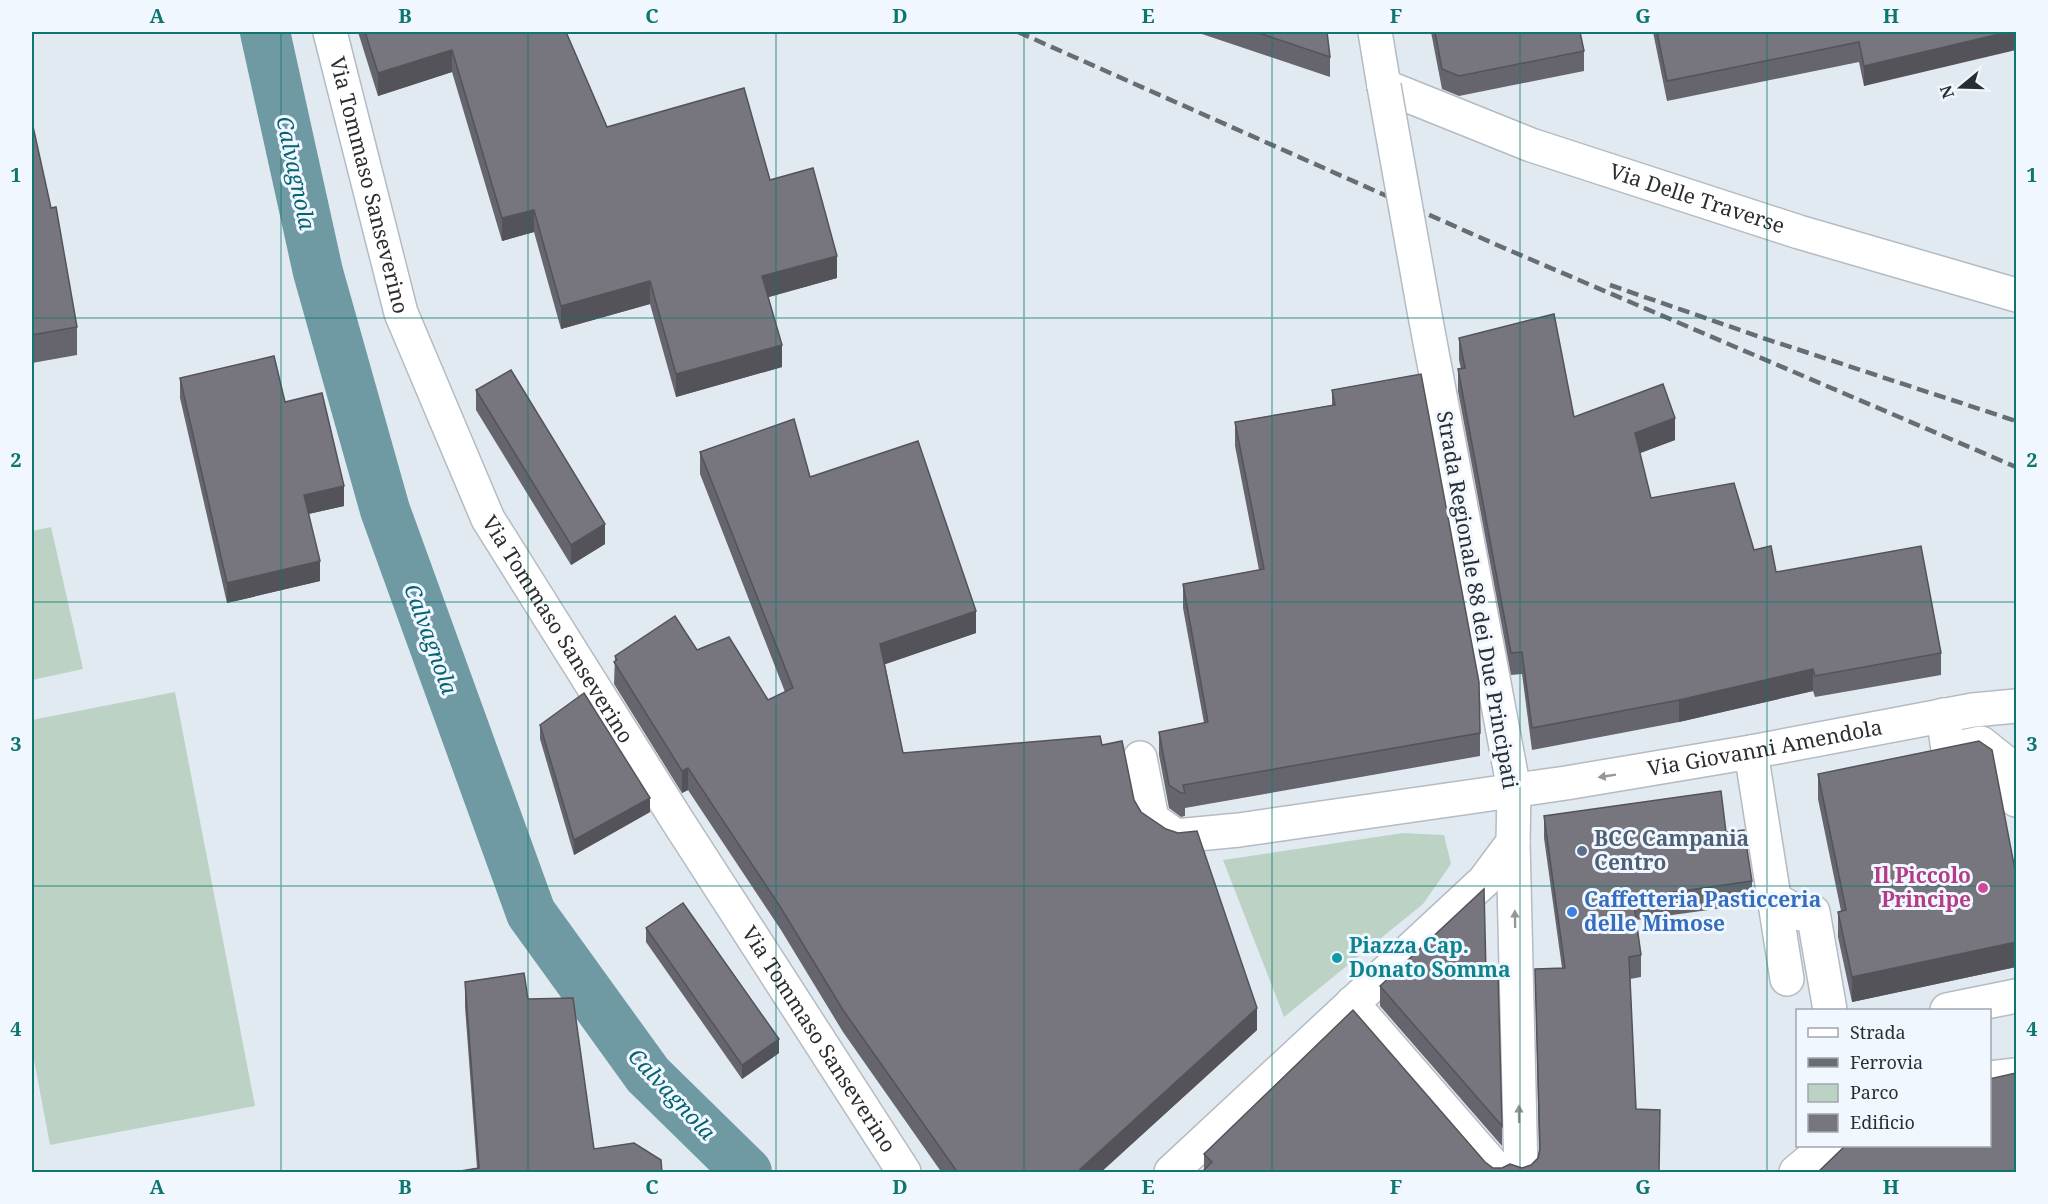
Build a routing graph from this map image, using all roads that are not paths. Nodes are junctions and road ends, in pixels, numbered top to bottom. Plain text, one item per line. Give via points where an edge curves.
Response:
1 (330, 32) edge
2 (1375, 32) edge
3 (1384, 86) junction
4 (2016, 295) edge
5 (2016, 706) edge
6 (1944, 715) junction
7 (1751, 752) junction
8 (1140, 758) dead end
9 (1514, 790) junction
10 (2016, 800) edge
11 (1513, 842) junction
12 (1774, 899) junction
13 (1787, 979) dead end
14 (2016, 996) edge
15 (1352, 1003) junction
16 (1830, 1009) edge
17 (1956, 1009) edge
18 (2016, 1075) edge
19 (1991, 1078) edge
20 (1826, 1147) edge
21 (1172, 1172) edge
22 (904, 1173) edge
23 (1499, 1173) edge
24 (1521, 1173) edge
25 (1796, 1173) edge

1 - 22 street, Via Tommaso Sanseverino via 401,313 488,519
2 - 3 street, Strada Regionale 88 dei Due Principati
3 - 4 street, Via Delle Traverse via 1531,145 1799,232
3 - 9 street, Strada Regionale 88 dei Due Principati, bridge
5 - 6 street, Via Giovanni Amendola
6 - 7 street, Via Giovanni Amendola
6 - 10 street via 1948,750 1981,743 2011,767
7 -> 9 street, Via Giovanni Amendola
7 - 12 street
8 - 9 street, Via Giovanni Amendola via 1152,819 1176,836
9 - 11 street, Strada Regionale 88 dei Due Principati
11 - 15 street via 1484,881
24 -> 11 street, Strada Regionale 88 dei Due Principati
12 - 13 street
12 - 16 street via 1801,914 1813,912
14 - 17 street
15 - 21 street
15 - 23 street
18 - 19 street
20 - 25 street

